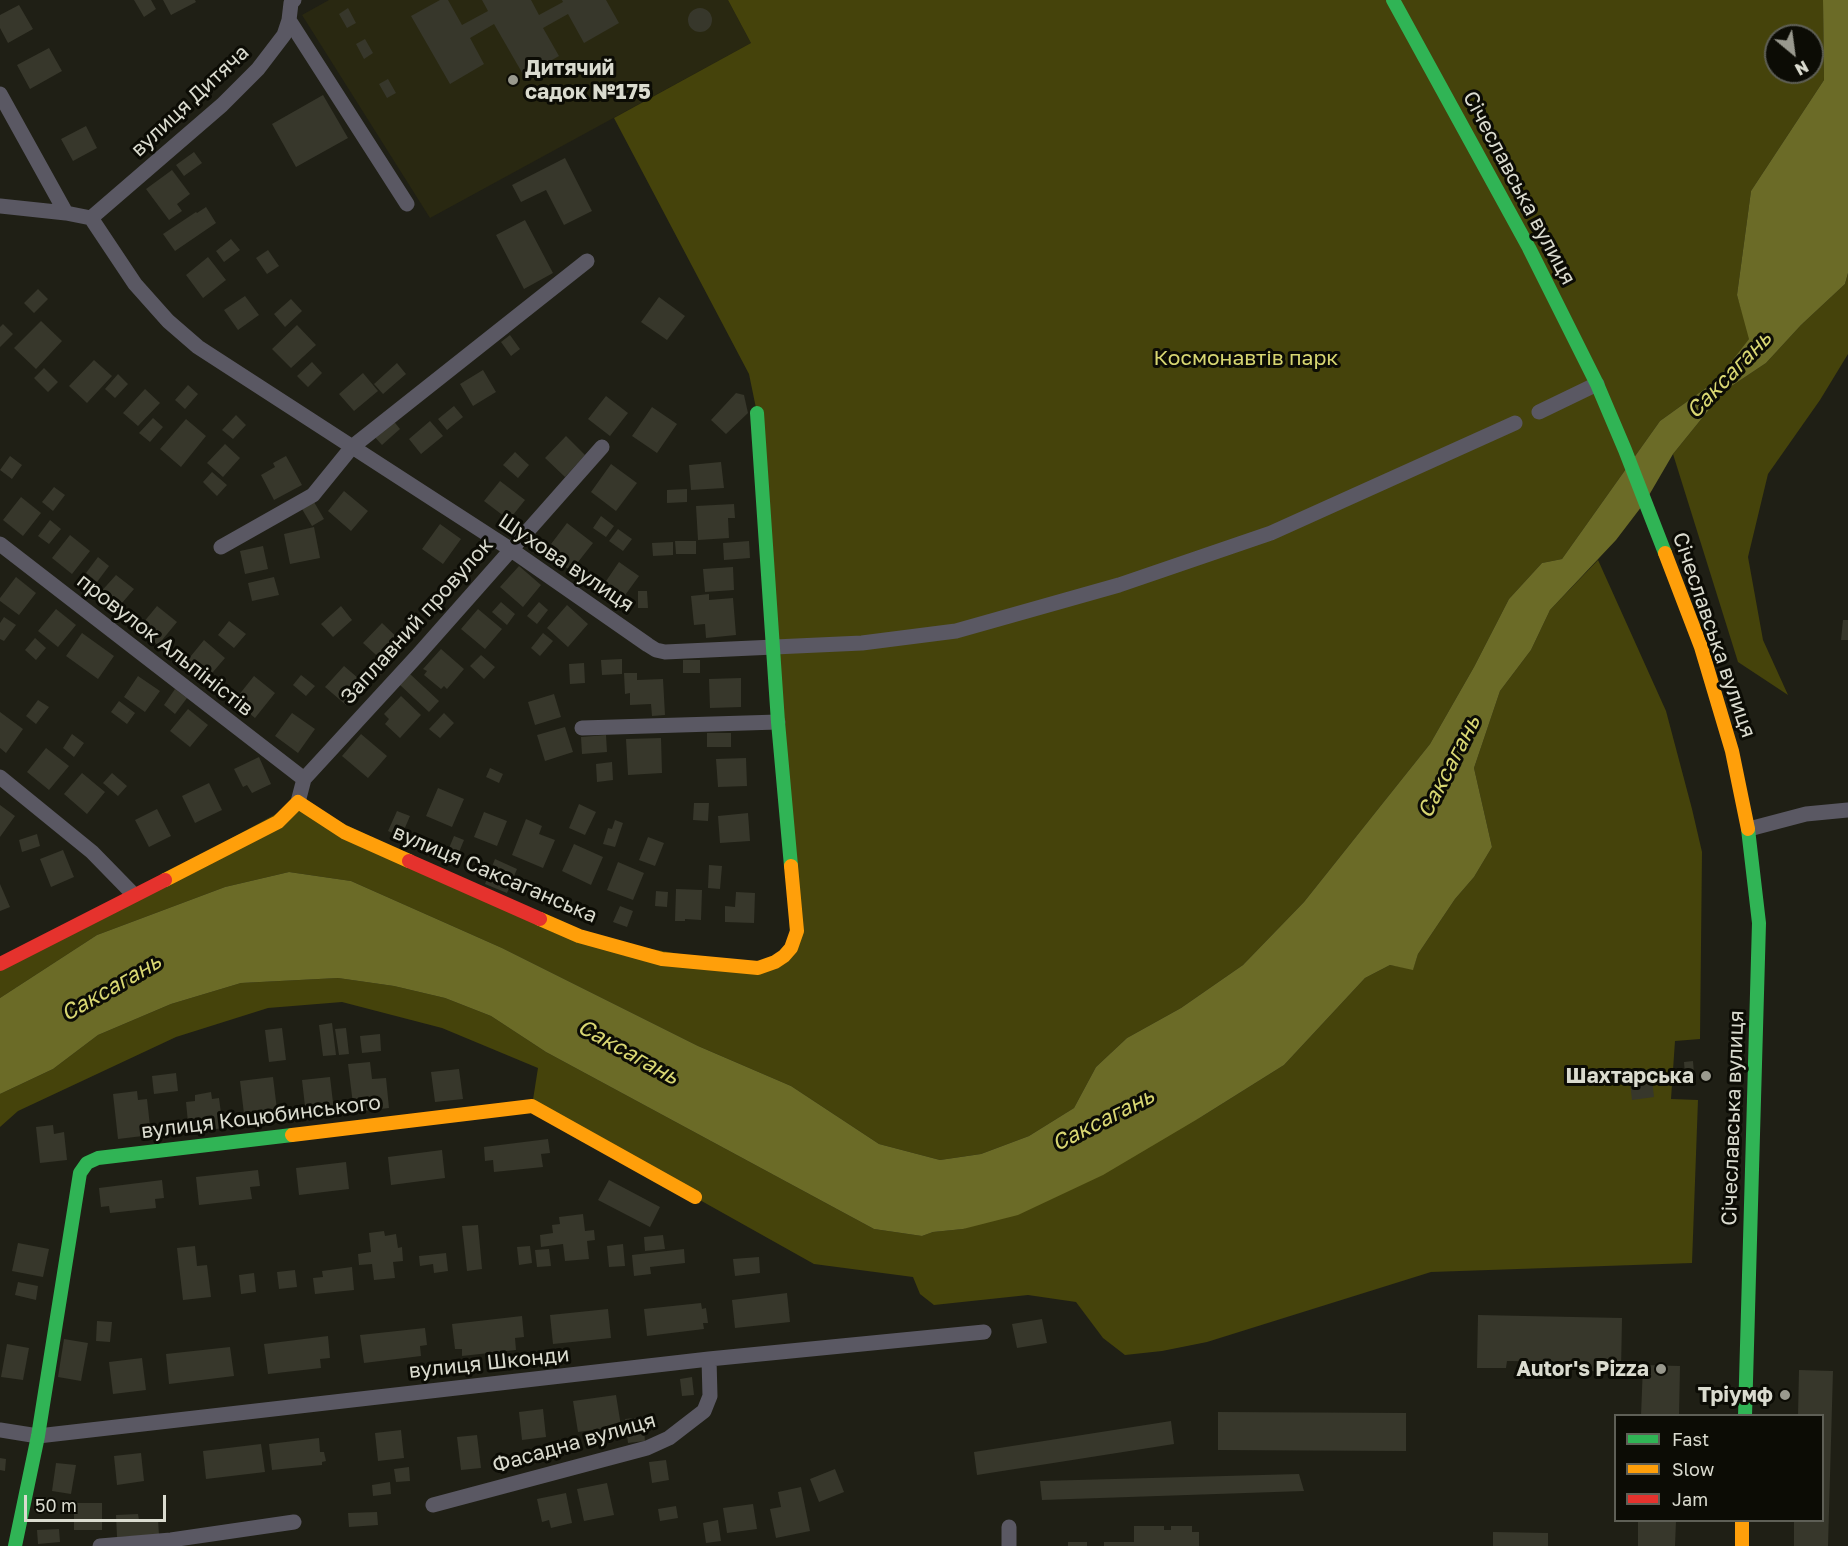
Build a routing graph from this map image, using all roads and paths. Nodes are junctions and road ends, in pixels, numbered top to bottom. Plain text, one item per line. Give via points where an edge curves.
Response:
1 (294, 0) edge
2 (1393, 0) edge
3 (289, 20) junction
4 (0, 94) edge
5 (407, 204) dead end
6 (0, 206) edge
7 (66, 213) junction
8 (91, 218) junction
9 (587, 261) dead end
10 (1597, 384) junction
11 (757, 412) dead end
12 (1539, 412) dead end
13 (1515, 423) dead end
14 (352, 447) junction
15 (602, 447) dead end
16 (0, 544) edge
17 (221, 547) dead end
18 (510, 549) junction
19 (773, 648) junction
20 (778, 722) junction
21 (582, 728) dead end
22 (0, 777) edge
23 (304, 779) junction
24 (298, 802) junction
25 (1848, 810) edge
26 (1749, 828) junction
27 (134, 895) junction
28 (0, 964) edge
29 (695, 1197) dead end
30 (984, 1332) dead end
31 (709, 1359) junction
32 (1746, 1414) edge
33 (0, 1430) edge
34 (38, 1436) junction
35 (433, 1505) dead end
36 (294, 1522) dead end
37 (1742, 1522) edge
38 (1009, 1527) dead end
39 (15, 1546) edge
40 (100, 1546) edge
41 (1010, 1546) edge
42 (1742, 1546) edge

1 - 3 street, вулиця Дитяча
2 - 10 street, Січеславська вулиця via 1529,248
3 - 5 street
3 - 8 street, вулиця Дитяча via 277,47 222,105
4 - 7 street
6 - 7 street
7 - 8 street
8 - 14 street, Шухова вулиця via 135,284 198,347
9 - 14 street
10 - 12 street
10 - 26 street, Січеславська вулиця via 1701,647
11 - 19 street, вулиця Саксаганська
13 - 19 street, Шухова вулиця via 1270,532 1119,585 956,631 862,643
14 - 17 street via 313,495
14 - 18 street, Шухова вулиця
15 - 18 street, Заплавний провулок
16 - 23 street, провулок Альпіністів
18 - 19 street, Шухова вулиця via 656,650
18 - 23 street, Заплавний провулок
19 - 20 street, вулиця Саксаганська
20 - 21 street
20 - 24 street, вулиця Саксаганська via 797,931 784,956 758,968 662,959 579,936 344,832
22 - 27 street via 92,852
23 - 24 street, Заплавний провулок
24 - 27 street via 278,822
25 - 26 street via 1806,814
26 - 32 street, Січеславська вулиця via 1759,923
27 - 28 street
29 - 34 street, вулиця Коцюбинського via 532,1106 98,1158 87,1163 80,1173
30 - 31 street, вулиця Шконди
31 - 34 street, вулиця Шконди
31 - 35 street, Фасадна вулиця via 710,1396 705,1411 669,1438 647,1448
33 - 34 street, вулиця Шконди
34 - 39 street, вулиця Коцюбинського
36 - 40 street
37 - 42 street
38 - 41 street

